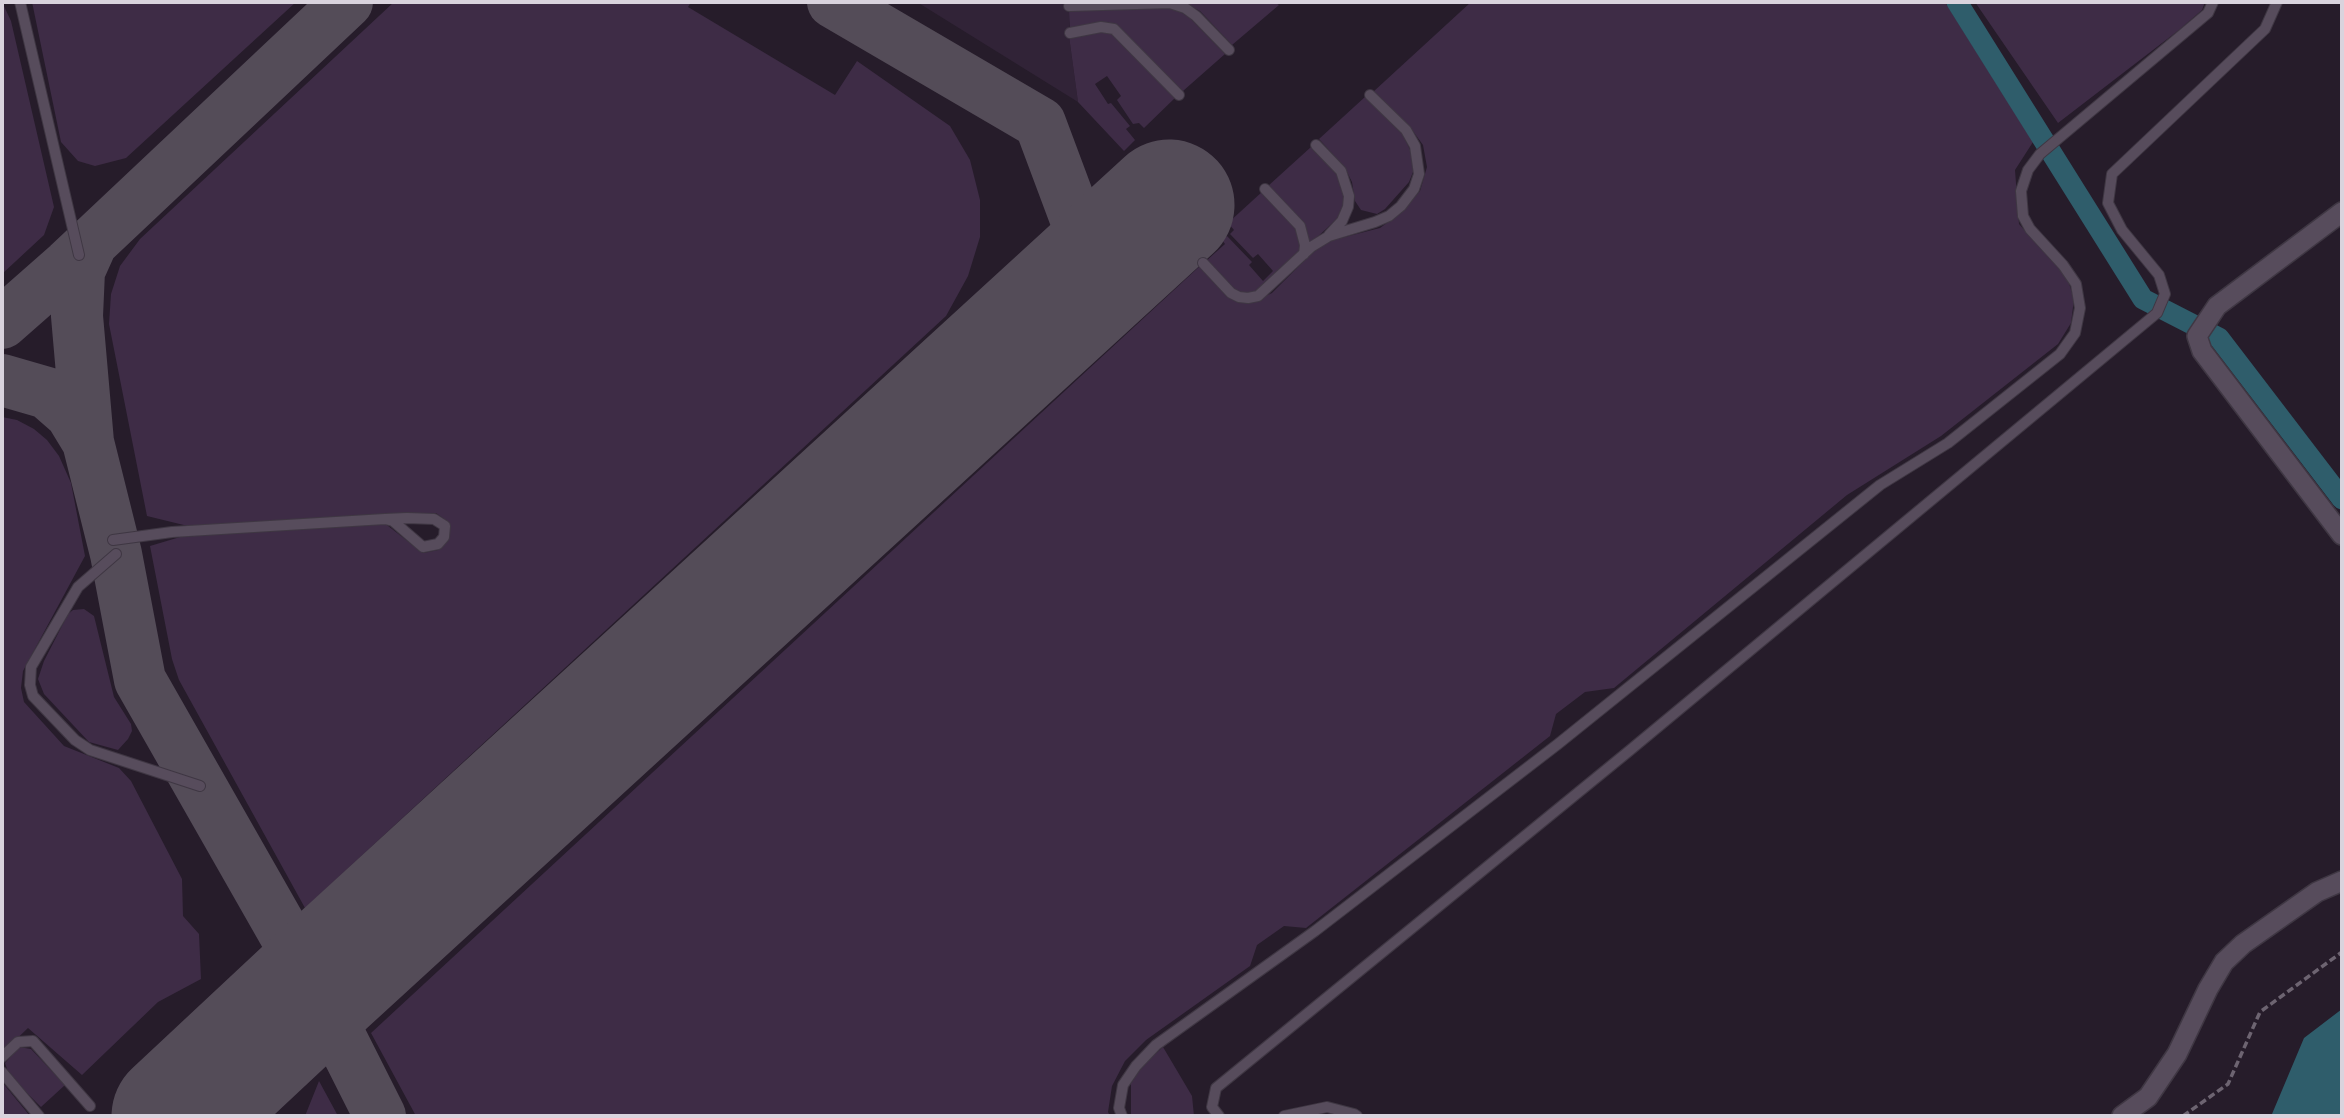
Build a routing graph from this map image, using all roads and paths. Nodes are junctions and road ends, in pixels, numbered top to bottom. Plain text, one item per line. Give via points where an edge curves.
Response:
1 (20, 2) edge
2 (2213, 2) edge
3 (2277, 2) edge
4 (1127, 3) edge
5 (1069, 6) dead end
6 (1070, 33) dead end
7 (1229, 50) dead end
8 (1179, 94) dead end
9 (1370, 95) dead end
10 (1316, 145) dead end
11 (1265, 189) dead end
12 (2342, 212) edge
13 (1329, 236) junction
14 (1304, 254) junction
15 (79, 255) dead end
16 (1203, 263) dead end
17 (385, 519) junction
18 (2342, 536) edge
19 (113, 540) dead end
20 (116, 554) dead end
21 (200, 786) dead end
22 (2342, 881) edge
23 (2342, 952) edge
24 (2, 1058) edge
25 (2, 1072) edge
26 (90, 1106) dead end
27 (39, 1116) edge
28 (1122, 1116) edge
29 (1219, 1116) edge
30 (1284, 1116) edge
31 (1357, 1116) edge
32 (2122, 1116) edge
33 (2183, 1116) edge

1 - 15 lane
2 - 28 lane via 2208,13 2040,154 2028,170 2021,191 2023,216 2076,284 2080,308 2075,333 2060,354 1948,443 1880,485 1326,923 1156,1045 1123,1085
3 - 29 lane via 2264,29 2112,174 2108,203 2122,230 2159,275 2165,294 2157,313 1216,1088 1212,1107
4 - 5 lane
4 - 7 lane via 1170,3 1185,8
6 - 8 lane via 1114,29
9 - 13 lane via 1406,130 1415,146 1419,174 1414,189 1389,216
10 - 13 lane via 1341,171 1349,196 1342,220
11 - 14 lane via 1300,226
12 - 18 street via 2217,306 2201,329 2202,351
13 - 14 lane
14 - 16 lane via 1265,291 1248,298 1231,293
17 - 17 lane via 434,519 444,526 444,537 438,544 423,547
17 - 19 lane
20 - 21 lane via 78,587 31,667 33,696 90,750
22 - 32 street via 2316,892 2224,962 2177,1054 2148,1097
23 - 33 path via 2260,1012 2228,1084
24 - 26 lane via 18,1042 33,1041
25 - 27 lane
30 - 31 lane via 1327,1107

